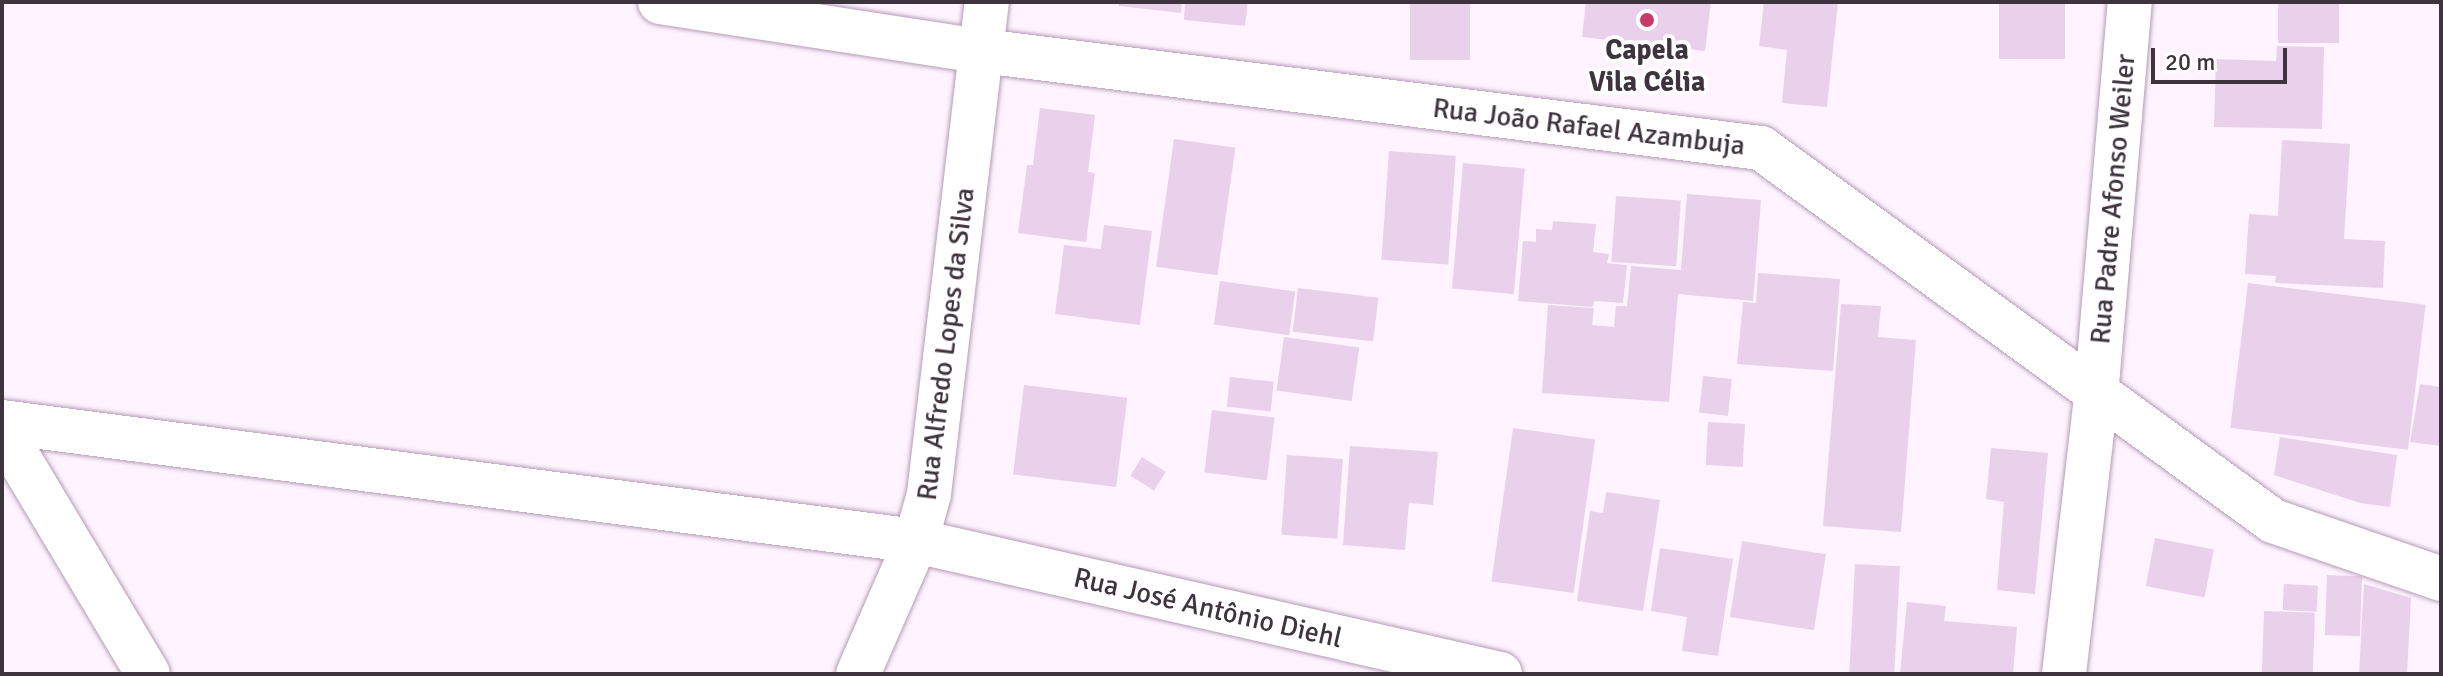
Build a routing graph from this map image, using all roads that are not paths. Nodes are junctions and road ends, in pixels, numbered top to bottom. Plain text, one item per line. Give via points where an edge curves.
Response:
1 (660, 2) edge
2 (987, 2) edge
3 (2130, 2) edge
4 (982, 51) junction
5 (2096, 396) junction
6 (2, 422) edge
7 (2, 430) edge
8 (916, 541) junction
9 (2441, 579) edge
10 (148, 674) edge
11 (858, 674) edge
12 (1500, 674) edge
13 (2064, 674) edge

1 - 4 street, Rua João Rafael Azambuja
2 - 4 street, Rua Alfredo Lopes da Silva
3 - 5 street, Rua Padre Afonso Weiler
4 - 5 street, Rua João Rafael Azambuja via 1761,148
4 - 8 street, Rua Alfredo Lopes da Silva via 929,494
5 - 9 street, Rua João Rafael Azambuja via 2273,521
5 - 13 street, Rua Padre Afonso Weiler
6 - 8 street, Rua José Antônio Diehl
7 - 10 street
8 - 11 street, Rua Alfredo Lopes da Silva
8 - 12 street, Rua José Antônio Diehl

